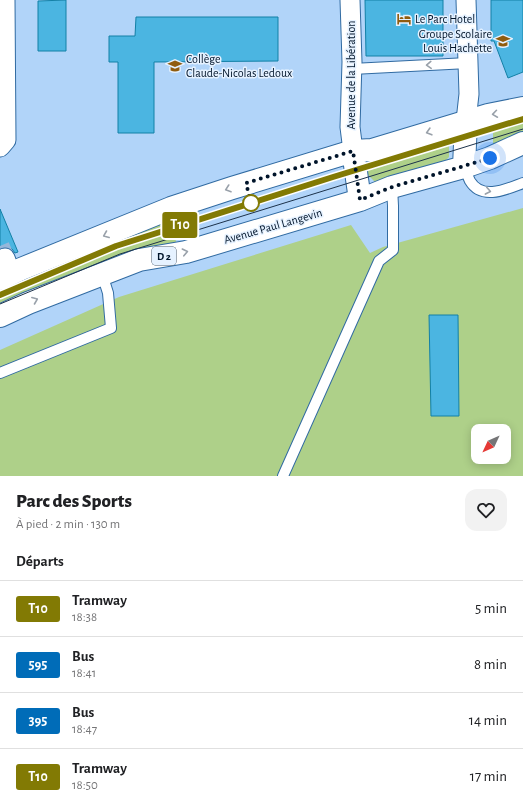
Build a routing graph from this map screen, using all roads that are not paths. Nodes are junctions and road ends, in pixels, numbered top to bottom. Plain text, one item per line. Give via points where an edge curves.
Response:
1 (5, 0) edge
2 (350, 0) edge
3 (466, 0) edge
4 (468, 63) junction
5 (352, 69) junction
6 (523, 108) edge
7 (466, 121) junction
8 (523, 143) edge
9 (0, 147) edge
10 (353, 151) junction
11 (464, 166) junction
12 (523, 184) edge
13 (392, 187) junction
14 (360, 200) junction
15 (5, 270) edge
16 (102, 274) junction
17 (0, 316) edge
18 (0, 373) edge
19 (283, 476) edge

1 - 9 street via 6,140
2 - 5 street, Avenue de la Libération
3 - 4 street
4 -> 5 lane
4 - 7 street via 469,94
5 - 10 street, Avenue de la Libération via 350,127
6 -> 7 main road
7 -> 10 main road via 372,150
7 - 11 main road
8 - 11 main road, Avenue Paul Langevin / D 2
10 - 14 main road
10 -> 15 main road via 172,208
11 -> 12 lane via 471,183 484,192 495,193
11 - 13 main road, Avenue Paul Langevin / D 2
13 - 14 main road, Avenue Paul Langevin / D 2
13 - 19 lane via 393,250 379,261
16 -> 14 main road, Avenue Paul Langevin / D 2 via 139,260 186,252
17 -> 16 main road, Avenue Paul Langevin / D 2
16 - 18 lane via 108,293 111,328

